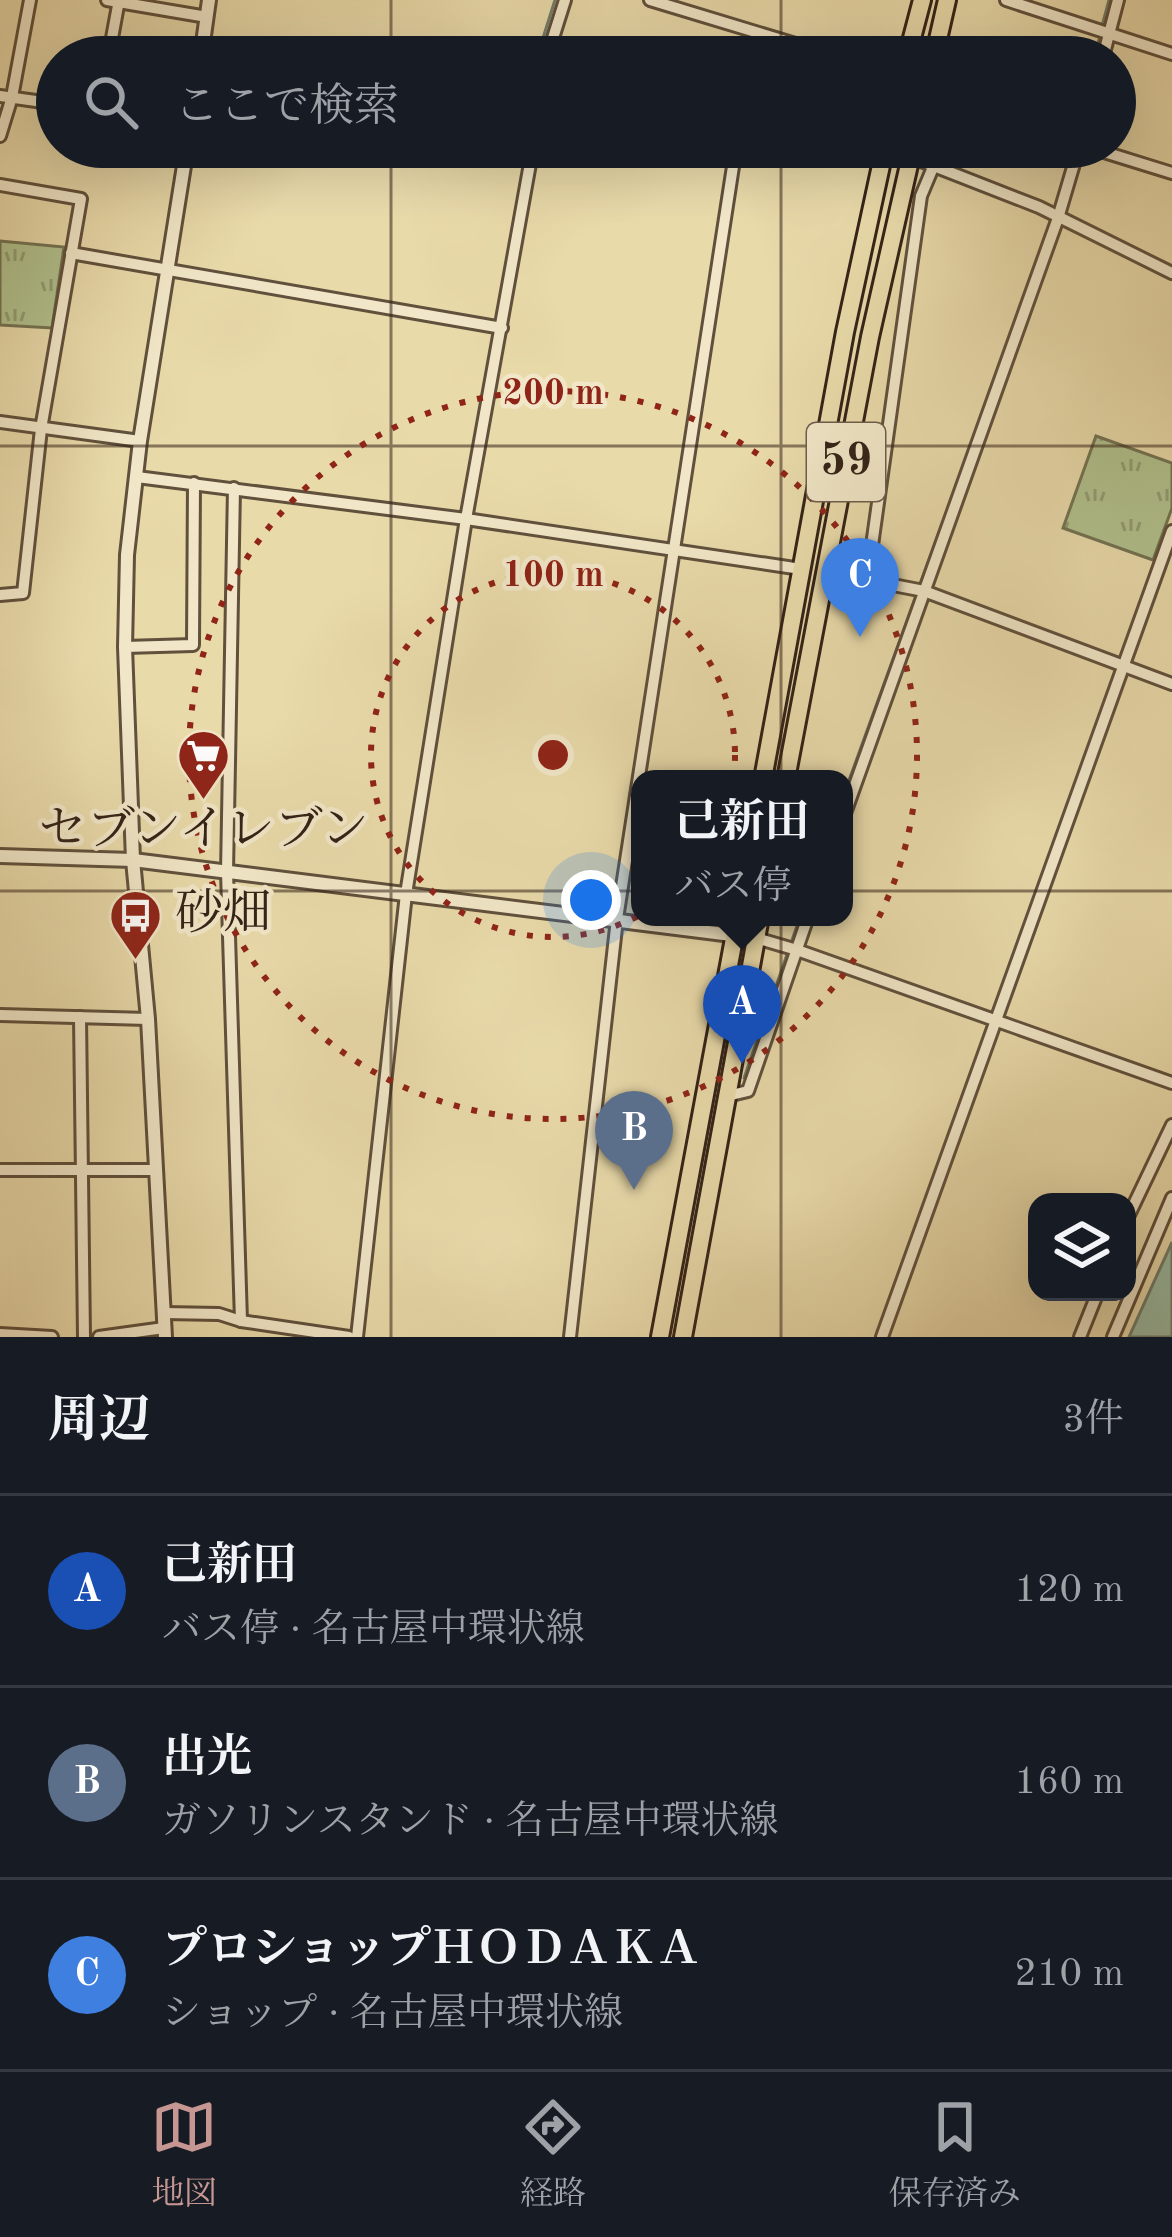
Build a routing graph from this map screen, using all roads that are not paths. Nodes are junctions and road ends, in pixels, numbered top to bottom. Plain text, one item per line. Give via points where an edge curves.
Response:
1 (30, 0) edge
2 (209, 0) edge
3 (565, 0) edge
4 (650, 0) edge
5 (922, 0) edge
6 (947, 0) edge
7 (1006, 0) edge
8 (1118, 0) edge
9 (115, 1) edge
10 (207, 17) junction
11 (1104, 32) junction
12 (111, 36) edge
13 (204, 36) edge
14 (554, 36) edge
15 (769, 36) edge
16 (913, 36) edge
17 (939, 36) edge
18 (1104, 36) edge
19 (1116, 36) edge
20 (1136, 42) edge
21 (1172, 54) edge
22 (6, 96) edge
23 (36, 101) edge
24 (0, 136) edge
25 (1136, 162) edge
26 (184, 168) edge
27 (529, 168) edge
28 (733, 168) edge
29 (880, 168) edge
30 (908, 168) edge
31 (932, 168) edge
32 (943, 168) edge
33 (1072, 168) edge
34 (1172, 173) edge
35 (0, 185) edge
36 (1055, 216) junction
37 (71, 253) junction
38 (169, 269) junction
39 (1172, 273) edge
40 (502, 328) junction
41 (0, 422) edge
42 (41, 429) junction
43 (140, 441) junction
44 (136, 477) junction
45 (194, 484) junction
46 (234, 488) junction
47 (466, 519) junction
48 (1172, 531) edge
49 (674, 550) junction
50 (801, 568) junction
51 (826, 572) junction
52 (867, 581) junction
53 (920, 590) junction
54 (0, 595) edge
55 (125, 647) junction
56 (1123, 665) junction
57 (1172, 684) edge
58 (640, 770) edge
59 (765, 770) edge
60 (788, 770) edge
61 (853, 789) edge
62 (631, 828) edge
63 (0, 856) edge
64 (133, 860) junction
65 (227, 872) junction
66 (406, 894) junction
67 (617, 919) junction
68 (631, 920) edge
69 (736, 926) edge
70 (758, 926) edge
71 (803, 926) edge
72 (756, 938) junction
73 (792, 948) junction
74 (0, 1016) edge
75 (80, 1017) junction
76 (148, 1018) junction
77 (996, 1021) junction
78 (1172, 1083) edge
79 (727, 1096) junction
80 (1172, 1125) edge
81 (80, 1168) junction
82 (0, 1170) edge
83 (156, 1170) junction
84 (1172, 1198) edge
85 (1136, 1200) edge
86 (1094, 1301) edge
87 (241, 1321) junction
88 (164, 1326) edge
89 (281, 1332) edge
90 (0, 1334) edge
91 (52, 1337) edge
92 (84, 1337) edge
93 (99, 1337) edge
94 (353, 1337) edge
95 (570, 1337) edge
96 (660, 1337) edge
97 (682, 1337) edge
98 (882, 1337) edge
99 (1080, 1337) edge
100 (1113, 1337) edge

1 - 22 street
2 - 10 street
3 - 14 street
4 - 15 street
5 - 16 main road
6 - 17 main road
7 - 11 street
8 - 11 street
9 - 10 street
9 - 12 street
10 - 13 street
11 - 18 street
11 - 19 street
20 - 21 street
22 - 23 street
22 - 24 street
25 - 34 street
26 - 38 street
27 - 40 street
28 - 49 street
29 - 50 main road, 59
30 - 51 main road, 59
31 - 52 street via 921,196
32 - 36 street
33 - 36 street
35 - 37 street via 81,199
36 - 39 street
36 - 53 street
37 - 38 street
37 - 42 street
38 - 40 street
38 - 43 street
40 - 47 street
41 - 42 street
42 - 43 street
42 - 54 street via 23,593
43 - 44 street
44 - 45 street
44 - 55 street
45 - 46 street
45 - 55 street via 193,645
46 - 47 street
46 - 65 street
47 - 49 street
47 - 66 street
48 - 56 street
49 - 50 street
49 - 58 street
50 - 59 main road, 59
51 - 52 street
51 - 60 main road, 59
52 - 53 street
53 - 56 street
53 - 61 street
55 - 64 street
56 - 57 street
56 - 77 street
62 - 67 street
63 - 64 street
64 - 65 street
64 - 76 street
65 - 66 street
65 - 87 street
66 - 67 street
66 - 94 street
67 - 68 street
67 - 95 street
69 - 72 street
69 - 96 main road
70 - 72 main road
71 - 73 street
72 - 73 street
72 - 79 main road
73 - 77 street
73 - 79 street via 748,1091
74 - 75 street
75 - 76 street
75 - 81 street
76 - 83 street
77 - 78 street
77 - 98 street
79 - 97 main road
80 - 85 street
81 - 82 street
81 - 83 street
81 - 92 street
83 - 88 street
84 - 100 street
86 - 99 street
87 - 88 street via 219,1314
87 - 89 street
88 - 93 street
89 - 94 street
90 - 91 street

